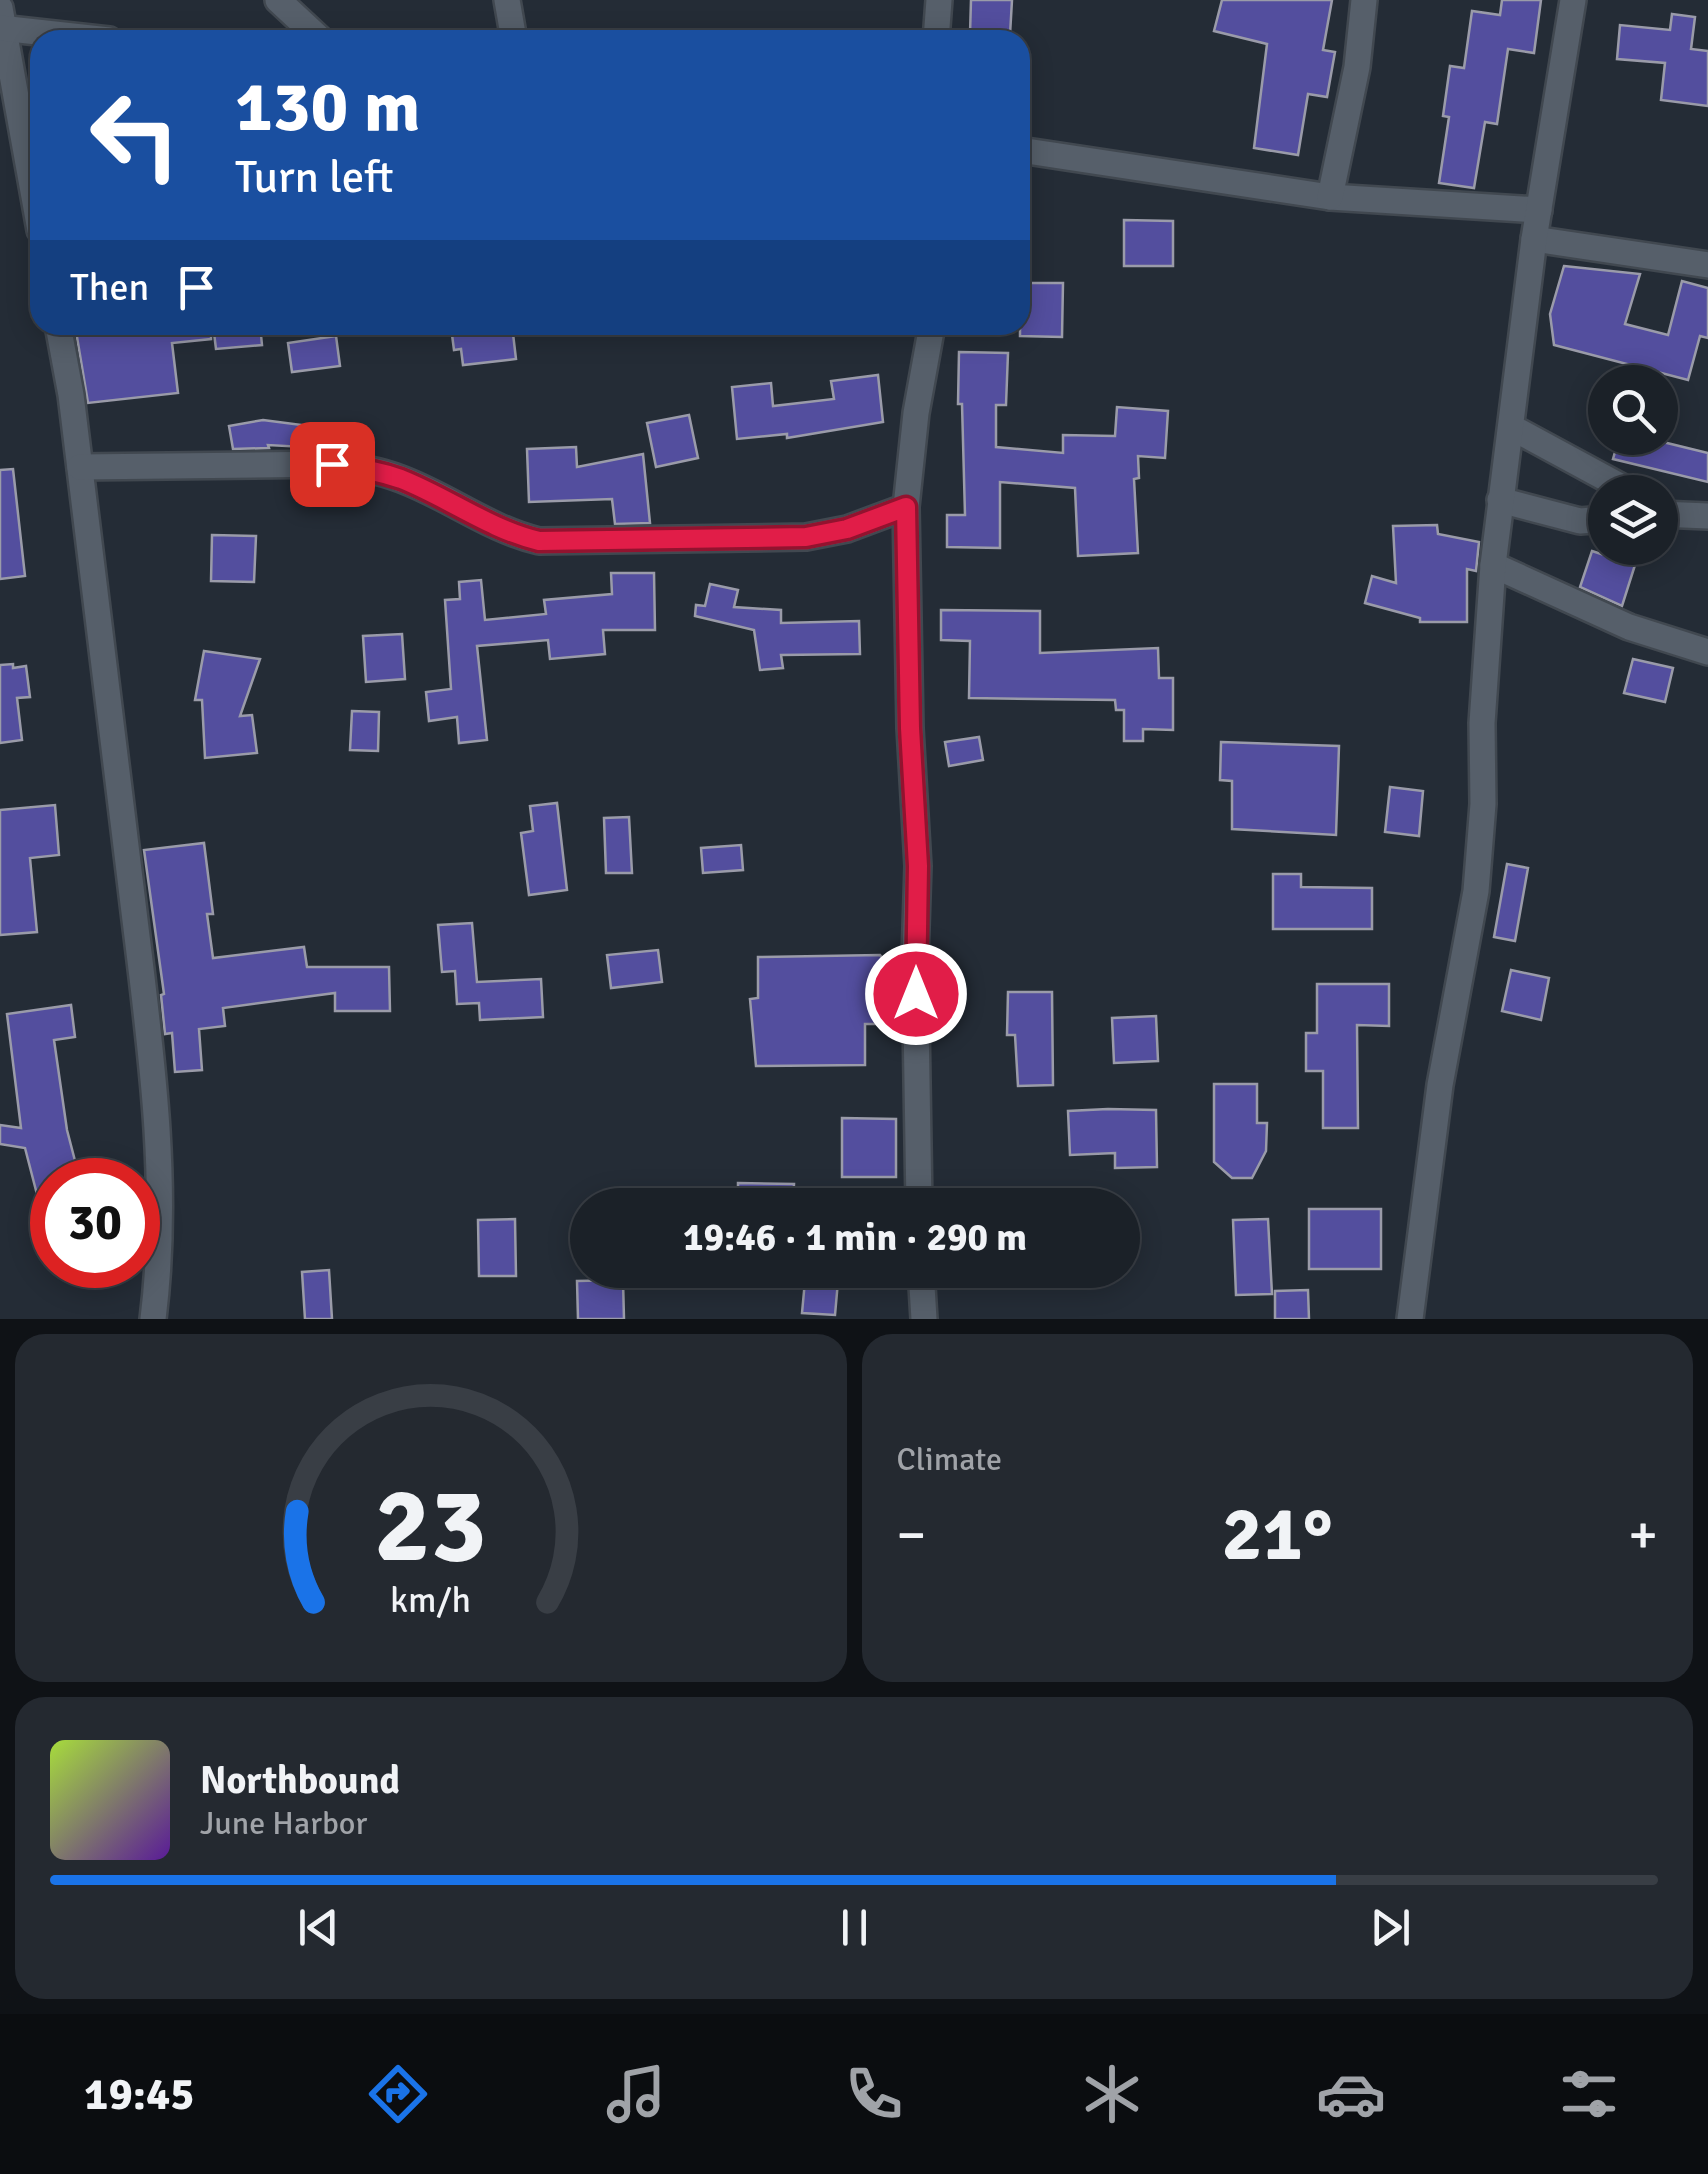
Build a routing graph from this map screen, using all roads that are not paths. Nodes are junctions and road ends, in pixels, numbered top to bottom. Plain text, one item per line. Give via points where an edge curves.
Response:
1 (278, 0) edge
2 (507, 0) edge
3 (939, 0) edge
4 (1364, 0) edge
5 (1573, 0) edge
6 (1, 22) edge
7 (49, 30) edge
8 (310, 30) edge
9 (512, 30) edge
10 (937, 30) edge
11 (1030, 152) edge
12 (30, 177) edge
13 (1330, 198) junction
14 (1539, 210) junction
15 (1534, 239) junction
16 (1708, 265) edge
17 (60, 335) edge
18 (930, 335) edge
19 (1512, 427) junction
20 (80, 467) junction
21 (1599, 475) edge
22 (1500, 500) junction
23 (906, 507) junction
24 (1678, 513) edge
25 (1708, 516) edge
26 (1588, 520) edge
27 (1493, 565) junction
28 (1708, 652) edge
29 (918, 1188) edge
30 (922, 1288) edge
31 (153, 1319) edge
32 (924, 1319) edge
33 (1410, 1319) edge

1 - 8 street
2 - 9 street
3 - 10 street
4 - 13 street
5 - 14 street
6 - 7 street
6 - 12 street
11 - 13 street
13 - 14 street
14 - 15 street
15 - 16 street
15 - 19 street
17 - 20 street
18 - 23 street
19 - 21 street
19 - 22 street
20 - 23 street via 370,469 539,541 806,537
20 - 31 street via 160,1174
22 - 26 street
22 - 27 street
23 - 29 street via 918,866
24 - 25 street
27 - 28 street via 1630,627
27 - 33 street via 1476,891 1440,1085
30 - 32 street

